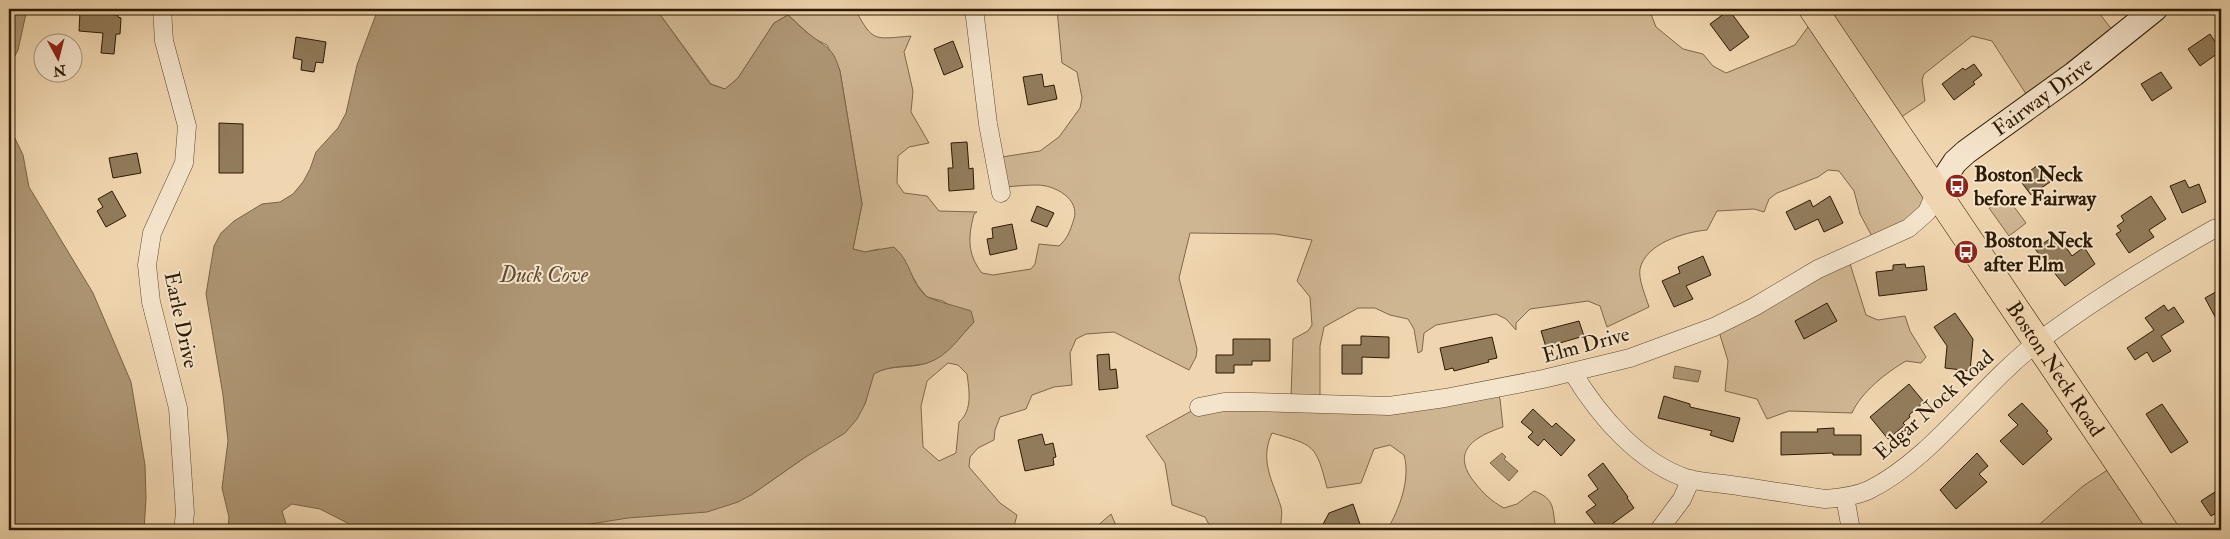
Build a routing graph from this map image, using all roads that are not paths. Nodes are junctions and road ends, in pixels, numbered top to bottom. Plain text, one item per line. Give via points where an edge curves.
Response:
1 (162, 9) edge
2 (974, 9) edge
3 (1813, 9) edge
4 (2155, 9) edge
5 (1936, 190) junction
6 (1001, 193) dead end
7 (2221, 228) edge
8 (2037, 342) junction
9 (1573, 373) junction
10 (1199, 407) dead end
11 (1690, 479) junction
12 (1845, 498) junction
13 (184, 530) edge
14 (1659, 530) edge
15 (1851, 530) edge
16 (2164, 530) edge

1 - 13 street, Earle Drive via 164,41 187,126 184,163 152,233 147,265 151,302 178,408
2 - 6 street via 988,124
3 - 5 main road, Boston Neck Road
4 - 5 street, Fairway Drive via 2074,74 1966,152
5 - 8 main road, Boston Neck Road
5 - 9 street, Elm Drive via 1928,212 1909,228 1818,269 1754,307 1714,327 1630,358
7 - 8 street, Edgar Nock Road via 2161,259
8 - 12 street, Edgar Nock Road via 1898,473 1868,490
8 - 16 main road, Boston Neck Road
9 - 10 street, Elm Drive via 1389,406 1224,402
9 - 11 street, Edgar Nock Road via 1587,396 1638,449 1665,469
11 - 12 street, Edgar Nock Road via 1825,499
11 - 14 street via 1682,499
12 - 15 street

